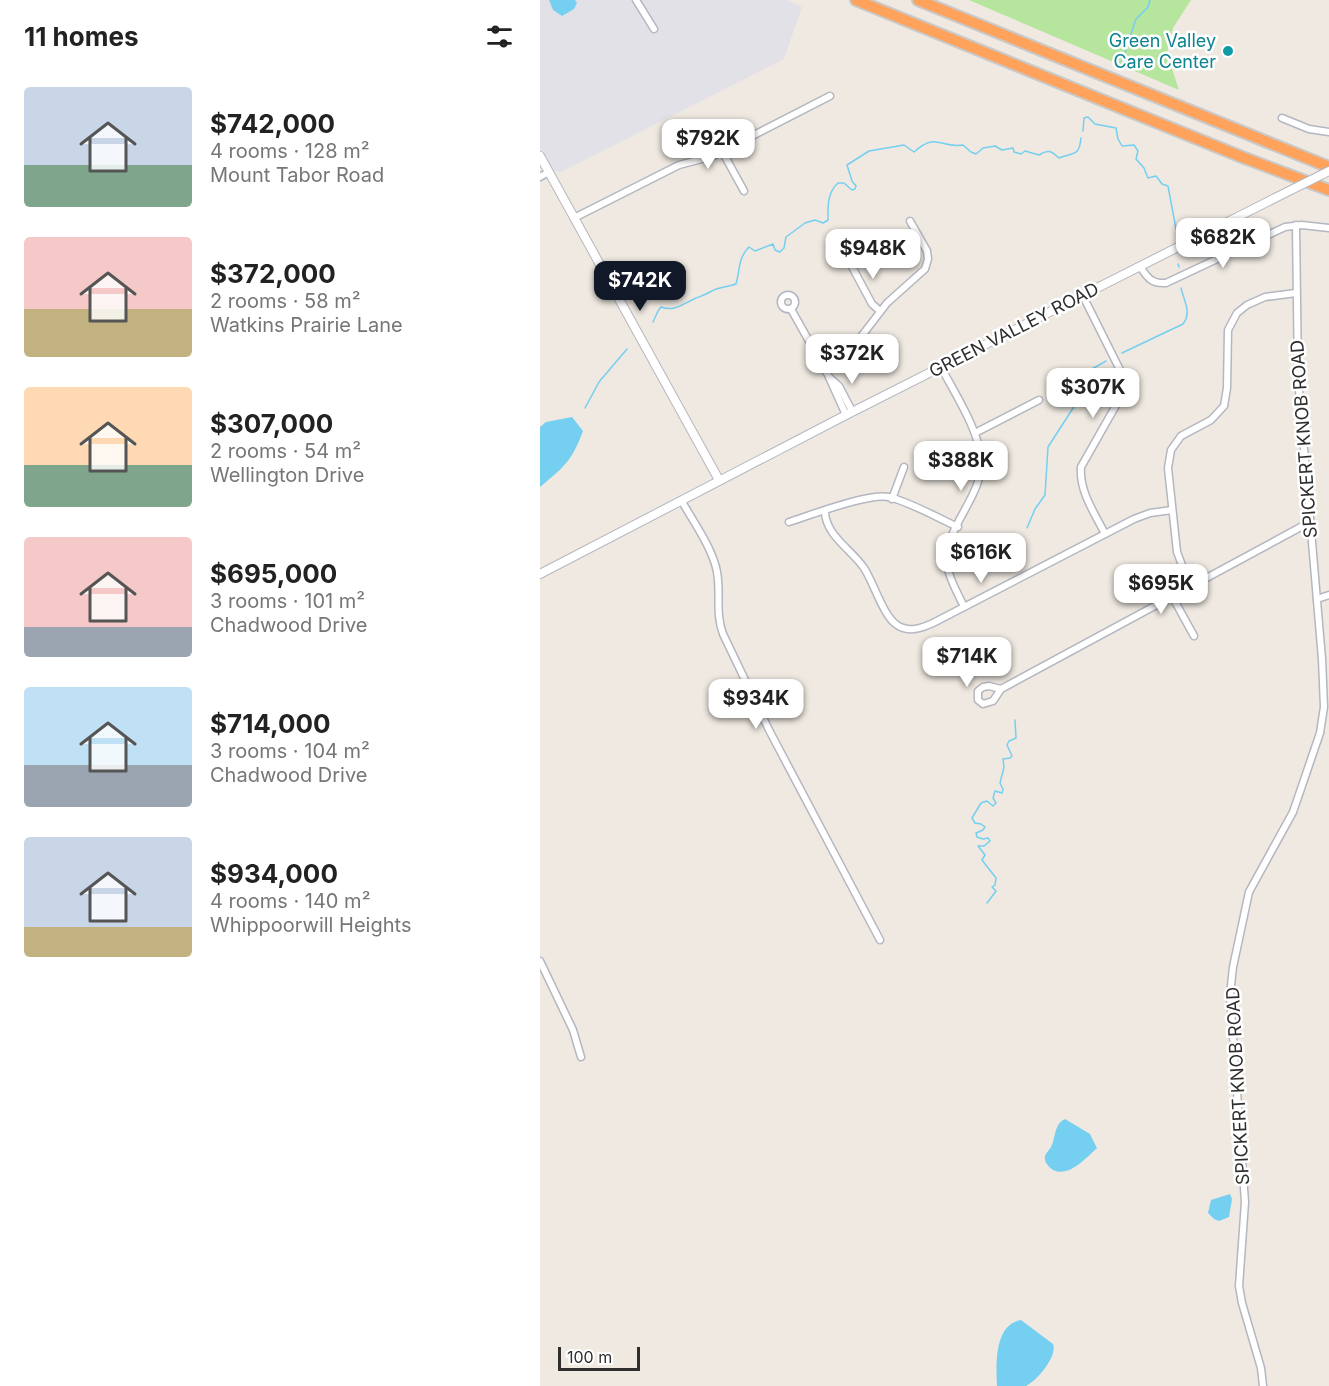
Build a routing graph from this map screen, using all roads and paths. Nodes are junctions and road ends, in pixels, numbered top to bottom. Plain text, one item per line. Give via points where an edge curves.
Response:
1 (636, 0) edge
2 (856, 0) edge
3 (918, 0) edge
4 (654, 29) dead end
5 (830, 96) dead end
6 (1282, 118) dead end
7 (1329, 132) edge
8 (722, 151) junction
9 (540, 156) edge
10 (1329, 169) edge
11 (549, 172) junction
12 (540, 177) edge
13 (1329, 190) edge
14 (744, 191) dead end
15 (574, 218) junction
16 (910, 221) dead end
17 (1296, 225) junction
18 (1329, 228) edge
19 (849, 261) dead end
20 (1140, 266) junction
21 (1296, 293) junction
22 (1083, 296) junction
23 (791, 309) dead end
24 (880, 311) junction
25 (941, 367) junction
26 (826, 372) junction
27 (1039, 400) dead end
28 (849, 413) junction
29 (975, 433) junction
30 (904, 467) dead end
31 (719, 480) junction
32 (892, 498) junction
33 (681, 500) junction
34 (1172, 510) junction
35 (825, 511) junction
36 (789, 522) dead end
37 (1310, 522) junction
38 (957, 526) junction
39 (1105, 534) junction
40 (540, 574) edge
41 (1190, 586) junction
42 (1329, 595) edge
43 (1172, 596) junction
44 (1317, 599) junction
45 (964, 607) junction
46 (1194, 636) dead end
47 (1001, 689) dead end
48 (880, 940) dead end
49 (540, 961) edge
50 (581, 1057) dead end
51 (1263, 1386) edge

1 - 4 street
2 - 13 highway
3 - 10 highway
5 - 8 street
6 - 7 street
8 - 14 street
8 - 15 street via 679,165
9 - 11 street
10 - 20 street, GREEN VALLEY ROAD, bridge
11 - 12 street
11 - 15 street
15 - 31 street
16 - 24 street via 927,251 927,265
17 - 18 street
17 - 20 street via 1273,231 1166,283 1150,280
17 - 21 street, SPICKERT KNOB ROAD
19 - 24 street via 872,304
20 - 22 street, GREEN VALLEY ROAD
21 - 34 street via 1259,300 1233,318 1227,336 1224,406 1211,420 1181,436 1171,450 1168,462
21 - 37 street, SPICKERT KNOB ROAD via 1298,378
22 - 25 street, GREEN VALLEY ROAD
22 - 39 street via 1120,370 1122,382 1119,400 1081,467 1084,492
23 - 26 street
24 - 26 street via 851,351
25 - 28 street, GREEN VALLEY ROAD
25 - 29 street
26 - 28 street via 839,386
27 - 29 street
28 - 31 street, GREEN VALLEY ROAD
29 - 38 street via 980,475
30 - 32 street
31 - 33 street, GREEN VALLEY ROAD
32 - 35 street via 882,496
32 - 38 street
33 - 40 street, GREEN VALLEY ROAD
33 - 48 street via 716,565 718,617 723,634
34 - 39 street via 1145,514
34 - 41 street via 1177,552
35 - 36 street
35 - 45 street via 832,531 866,571 897,625 921,628
37 - 41 street
37 - 44 street, SPICKERT KNOB ROAD
38 - 45 street via 947,563
39 - 45 street
41 - 43 street
42 - 44 street
43 - 46 street
43 - 47 street
44 - 51 street, SPICKERT KNOB ROAD via 1324,688 1320,733 1293,812 1249,892 1230,986 1245,1202 1239,1286
49 - 50 street via 573,1030

